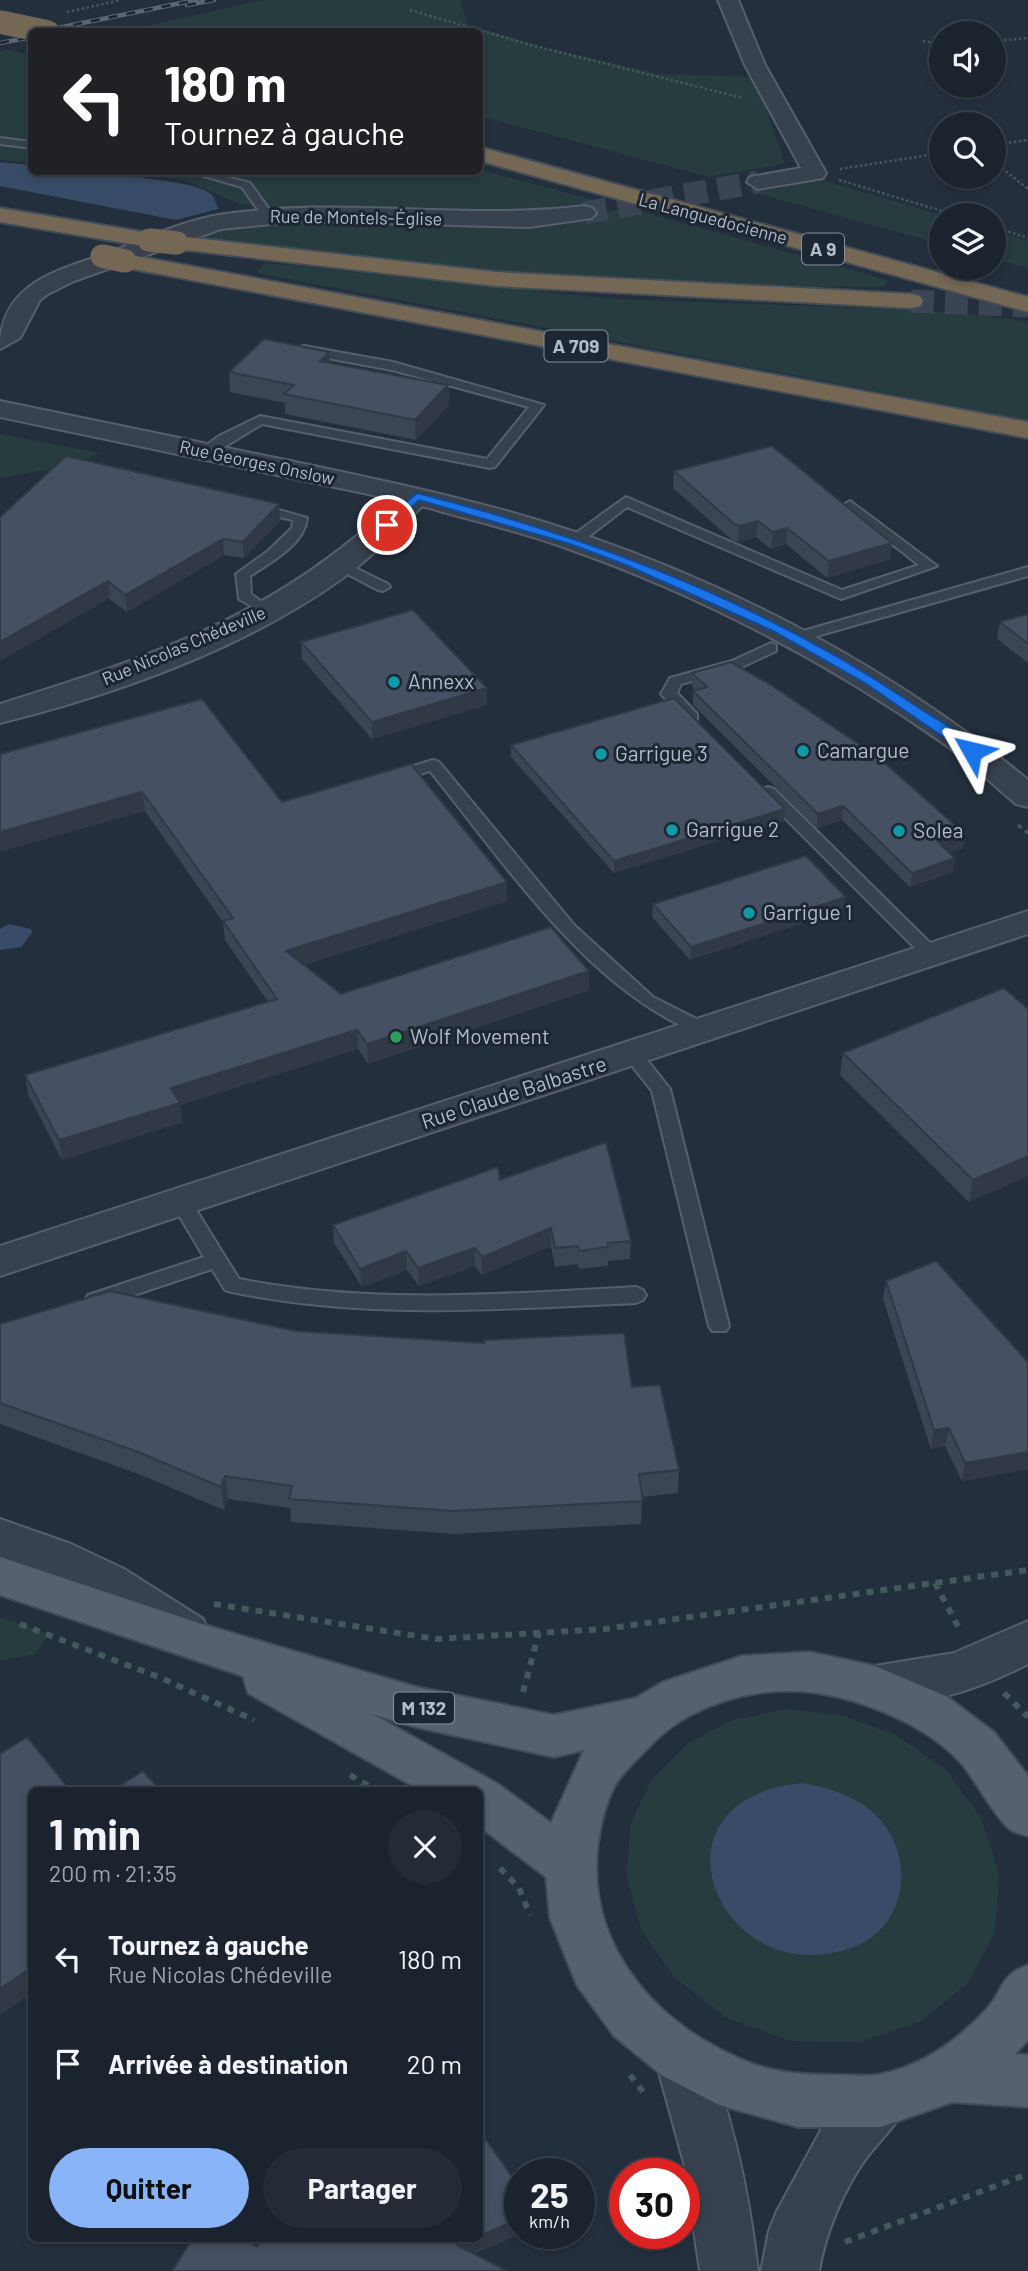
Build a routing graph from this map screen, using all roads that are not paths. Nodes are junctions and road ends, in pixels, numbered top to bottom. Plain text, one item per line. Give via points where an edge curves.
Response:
1 (728, 0) edge
2 (0, 22) edge
3 (29, 28) edge
4 (0, 38) edge
5 (28, 44) edge
6 (483, 135) edge
7 (0, 141) edge
8 (28, 144) edge
9 (483, 155) edge
10 (208, 175) edge
11 (758, 182) tunnel mouth
12 (584, 212) tunnel mouth
13 (0, 215) edge
14 (267, 215) junction
15 (0, 237) edge
16 (929, 255) edge
17 (1006, 277) edge
18 (1028, 283) edge
19 (911, 301) tunnel mouth
20 (1028, 305) edge
21 (0, 341) edge
22 (296, 349) edge
23 (0, 409) edge
24 (1028, 430) edge
25 (206, 452) junction
26 (417, 496) junction
27 (233, 502) edge
28 (850, 505) edge
29 (574, 541) junction
30 (341, 565) junction
31 (1028, 571) edge
32 (383, 587) dead end
33 (267, 611) junction
34 (783, 643) junction
35 (0, 713) edge
36 (700, 726) edge
37 (380, 781) edge
38 (758, 783) edge
39 (1028, 797) edge
40 (1028, 922) edge
41 (931, 954) junction
42 (704, 1030) junction
43 (632, 1054) junction
44 (181, 1202) junction
45 (217, 1260) junction
46 (0, 1261) edge
47 (636, 1295) dead end
48 (77, 1306) edge
49 (719, 1326) dead end
50 (0, 1537) edge
51 (0, 1576) edge
52 (203, 1623) junction
53 (1028, 1641) edge
54 (875, 1686) junction
55 (647, 1716) junction
56 (459, 1787) edge
57 (483, 1801) edge
58 (1028, 1814) edge
59 (570, 1866) junction
60 (1028, 1990) edge
61 (952, 2076) junction
62 (666, 2079) junction
63 (1028, 2081) edge
64 (881, 2101) junction
65 (729, 2271) edge
66 (790, 2271) edge

1 - 11 street via 755,65 815,173
2 - 3 highway, bridge
4 - 5 highway
6 - 16 highway, La Languedocienne / A 9
7 - 8 lane
9 - 20 highway, La Languedocienne / A 9
10 - 14 lane via 246,185
12 - 14 street, Rue de Montels-Église via 486,221
13 - 19 highway, bridge via 291,259 496,279
14 - 21 street, Rue de Montels-Église via 218,222 65,276 30,296 11,332
15 - 24 highway, A 709
17 - 18 highway
22 - 25 lane via 393,366 537,405 490,464 260,420
23 - 25 street, Rue Georges Onslow
25 - 26 street, Rue Georges Onslow
26 - 29 street, Rue Georges Onslow
26 - 30 street, Rue Nicolas Chédeville
27 - 33 lane via 300,518 299,529 243,574 244,596
28 - 29 lane via 930,566 841,595 626,502
29 - 34 street, Rue Georges Onslow via 630,562
30 - 32 lane
30 - 33 street, Rue Nicolas Chédeville
31 - 34 lane
33 - 35 street, Rue Nicolas Chédeville via 107,681
34 - 36 lane via 737,664 675,681 668,694
34 - 39 street, Rue Georges Onslow via 870,681 956,737
37 - 42 lane via 433,765 587,947 647,1001
38 - 41 lane
40 - 41 street, Rue Claude Balbastre
41 - 42 street, Rue Claude Balbastre
42 - 43 street, Rue Claude Balbastre
43 - 44 street, Rue Claude Balbastre
43 - 49 lane via 661,1089
44 - 45 lane
44 - 46 street, Rue Claude Balbastre
45 - 47 lane via 232,1285 291,1297 416,1306
45 - 48 lane
50 - 52 street via 55,1556
51 - 52 main road, M 132
52 - 55 main road, M 132 via 416,1707 554,1736
52 - 56 main road, M 132
53 - 54 street via 979,1667 928,1681
54 - 55 main road via 808,1672 742,1676 680,1696
54 - 58 main road via 929,1711 977,1747
55 - 59 main road via 597,1770 577,1815
57 - 59 main road
59 - 62 main road via 576,1918 596,1968 633,2018
60 - 61 main road via 1006,2026
61 - 63 main road
61 - 64 main road
62 - 64 main road via 738,2086 798,2101
62 - 65 street via 704,2121
64 - 66 street via 846,2140 797,2231

